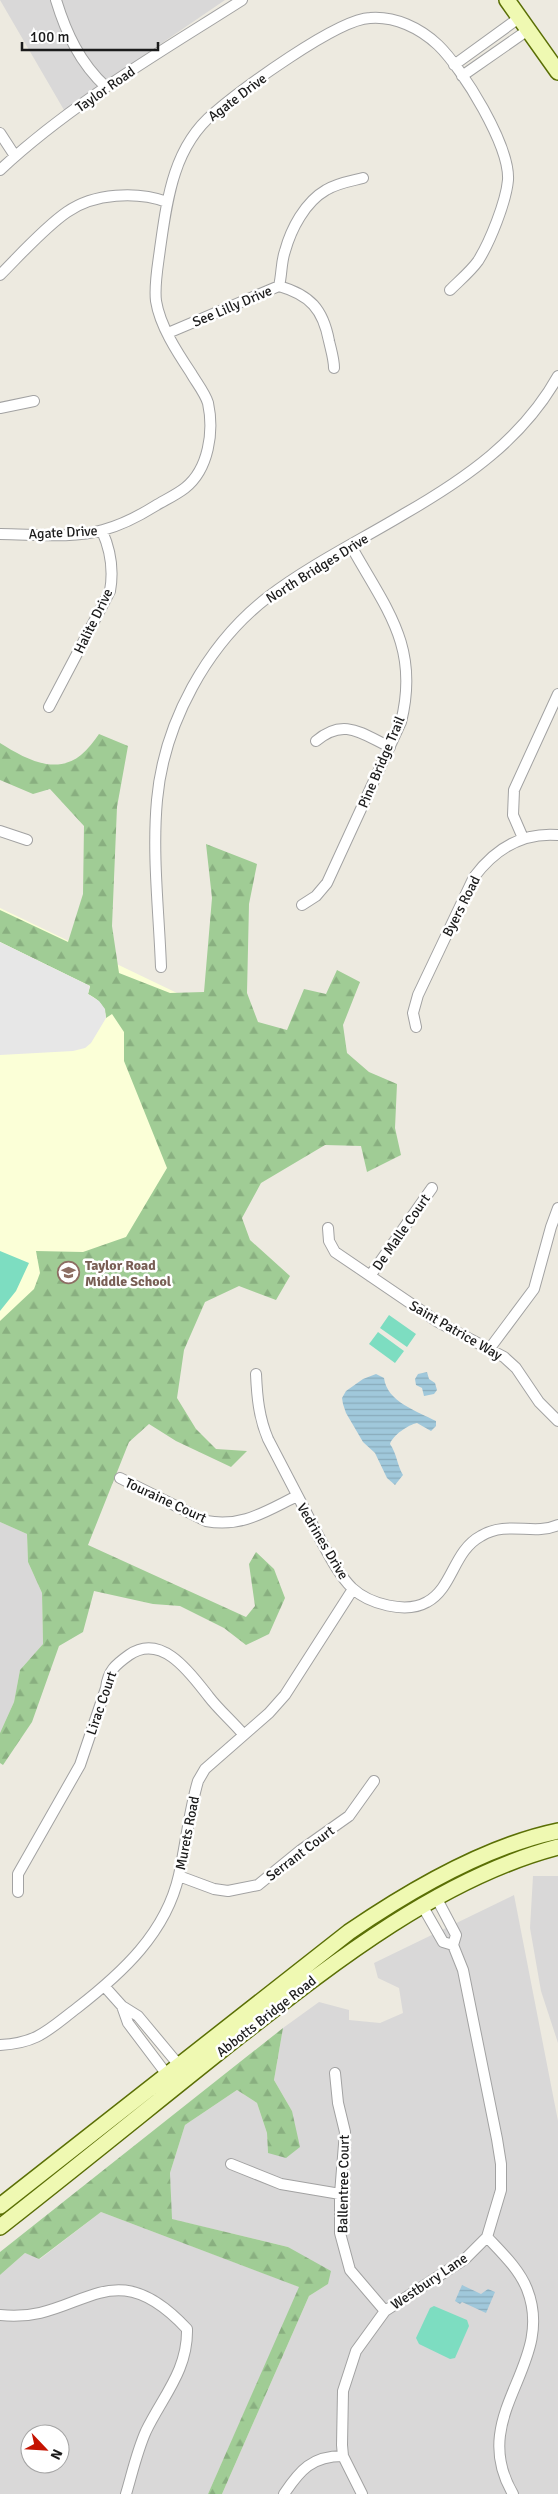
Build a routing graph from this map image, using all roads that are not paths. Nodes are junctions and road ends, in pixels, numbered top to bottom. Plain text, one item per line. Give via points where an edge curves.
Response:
1 (56, 0) edge
2 (242, 0) edge
3 (507, 0) edge
4 (523, 24) junction
5 (454, 65) junction
6 (558, 72) edge
7 (462, 76) junction
8 (106, 87) junction
9 (0, 134) edge
10 (15, 156) junction
11 (0, 170) edge
12 (363, 178) dead end
13 (167, 202) junction
14 (0, 275) edge
15 (279, 286) junction
16 (450, 290) dead end
17 (168, 333) junction
18 (334, 368) dead end
19 (558, 376) edge
20 (34, 401) dead end
21 (0, 408) edge
22 (102, 531) junction
23 (0, 534) edge
24 (351, 546) junction
25 (558, 694) edge
26 (49, 707) dead end
27 (316, 741) dead end
28 (390, 747) junction
29 (0, 831) edge
30 (558, 835) edge
31 (523, 838) junction
32 (27, 840) dead end
33 (302, 905) dead end
34 (161, 967) dead end
35 (416, 1027) dead end
36 (432, 1188) dead end
37 (558, 1208) edge
38 (328, 1228) dead end
39 (370, 1276) junction
40 (490, 1348) junction
41 (256, 1374) dead end
42 (558, 1421) edge
43 (120, 1478) dead end
44 (297, 1496) junction
45 (558, 1525) edge
46 (353, 1589) junction
47 (243, 1734) junction
48 (374, 1781) dead end
49 (558, 1831) edge
50 (558, 1847) edge
51 (179, 1876) junction
52 (18, 1892) dead end
53 (436, 1899) junction
54 (422, 1907) junction
55 (453, 1945) junction
56 (105, 1987) junction
57 (122, 2006) junction
58 (0, 2045) edge
59 (178, 2064) junction
60 (335, 2073) dead end
61 (166, 2074) junction
62 (188, 2077) junction
63 (176, 2087) junction
64 (231, 2164) dead end
65 (340, 2194) junction
66 (0, 2206) edge
67 (0, 2227) edge
68 (488, 2238) junction
69 (385, 2311) junction
70 (0, 2315) edge
71 (343, 2456) junction
72 (126, 2494) edge
73 (284, 2494) edge
74 (362, 2494) edge
75 (513, 2494) edge

1 - 8 street via 64,27 86,67
2 - 8 street, Taylor Road
3 - 4 main road
4 - 5 street
4 - 6 main road
4 - 7 street
5 - 7 street, Agate Drive
5 - 13 street, Agate Drive via 438,45 417,29 401,22 370,18 352,22 324,36 207,118 181,156
7 - 16 street, Agate Drive via 494,129 508,165 508,181 506,200 477,262
8 - 10 street, Taylor Road
9 - 10 street
10 - 11 street, Taylor Road
12 - 15 street via 325,190 309,205 288,242
13 - 14 street via 124,196 98,198 68,211
13 - 17 street, Agate Drive via 156,301
15 - 17 street, See Lilly Drive
15 - 18 street, See Lilly Drive via 293,290 322,313
17 - 22 street, Agate Drive via 207,401 211,438 205,456 186,487 138,517
19 - 24 street, North Bridges Drive via 523,425 494,454 446,490
20 - 21 street
22 - 23 street, Agate Drive
22 - 26 street, Halite Drive via 109,545 113,574 110,591
24 - 28 street, Pine Bridge Trail via 395,626 406,656 406,701
24 - 34 street, North Bridges Drive via 286,584 248,615 212,657 184,706 165,754 157,801
25 - 31 street via 514,790 513,816
27 - 28 street via 327,731 342,727
28 - 33 street, Pine Bridge Trail via 327,883
29 - 32 street
30 - 31 street, Byers Road
31 - 35 street, Byers Road via 495,853 474,877 418,995 413,1013
36 - 39 street, De Malle Court
37 - 40 street via 534,1289
38 - 39 street, Saint Patrice Way via 329,1241 335,1252
39 - 40 street, Saint Patrice Way via 438,1322
40 - 42 street, Saint Patrice Way via 516,1368 539,1402
41 - 44 street, Vedrines Drive via 263,1426
43 - 44 street, Touraine Court via 206,1521 220,1524 247,1520
44 - 46 street, Vedrines Drive via 336,1568
45 - 46 street, Vedrines Drive via 535,1530 507,1527 480,1536 463,1551 436,1596 416,1606 404,1608 375,1601
46 - 47 street, Murets Road via 285,1695
47 - 51 street, Murets Road via 205,1769 198,1781
47 - 52 street, Lirac Court via 172,1656 157,1650 142,1650 114,1665 80,1765 18,1874
48 - 51 street, Serrant Court via 348,1816 258,1885 228,1891
49 - 59 main road, Abbotts Bridge Road via 516,1843 472,1862 378,1912 324,1949
50 - 53 main road, Abbotts Bridge Road via 494,1868
51 - 56 street, Murets Road via 165,1916 147,1943
53 - 54 main road, Abbotts Bridge Road
53 - 55 street via 454,1929
54 - 55 street via 443,1942
54 - 62 main road, Abbotts Bridge Road via 310,1981
55 - 68 street via 463,1970 502,2164 499,2203
56 - 57 street
56 - 58 street, Murets Road via 32,2041
57 - 59 street via 138,2016
57 - 61 street via 128,2023
59 - 61 main road, Abbotts Bridge Road
59 - 62 street
60 - 65 street, Ballentree Court via 345,2132
61 - 63 street
61 - 66 main road, Abbotts Bridge Road
62 - 63 main road, Abbotts Bridge Road
63 - 67 main road, Abbotts Bridge Road
64 - 65 street via 281,2184
65 - 69 street, Ballentree Court via 340,2233 350,2270
68 - 69 street, Westbury Lane via 465,2259
68 - 75 street via 520,2276 531,2301 528,2355 510,2395 499,2435 500,2463
69 - 71 street, Westbury Lane via 356,2351 347,2378 341,2414
70 - 72 street via 23,2317 84,2296 126,2289 163,2305 187,2329 178,2377 146,2432
71 - 73 street via 314,2461 296,2476
71 - 74 street, Westbury Lane

